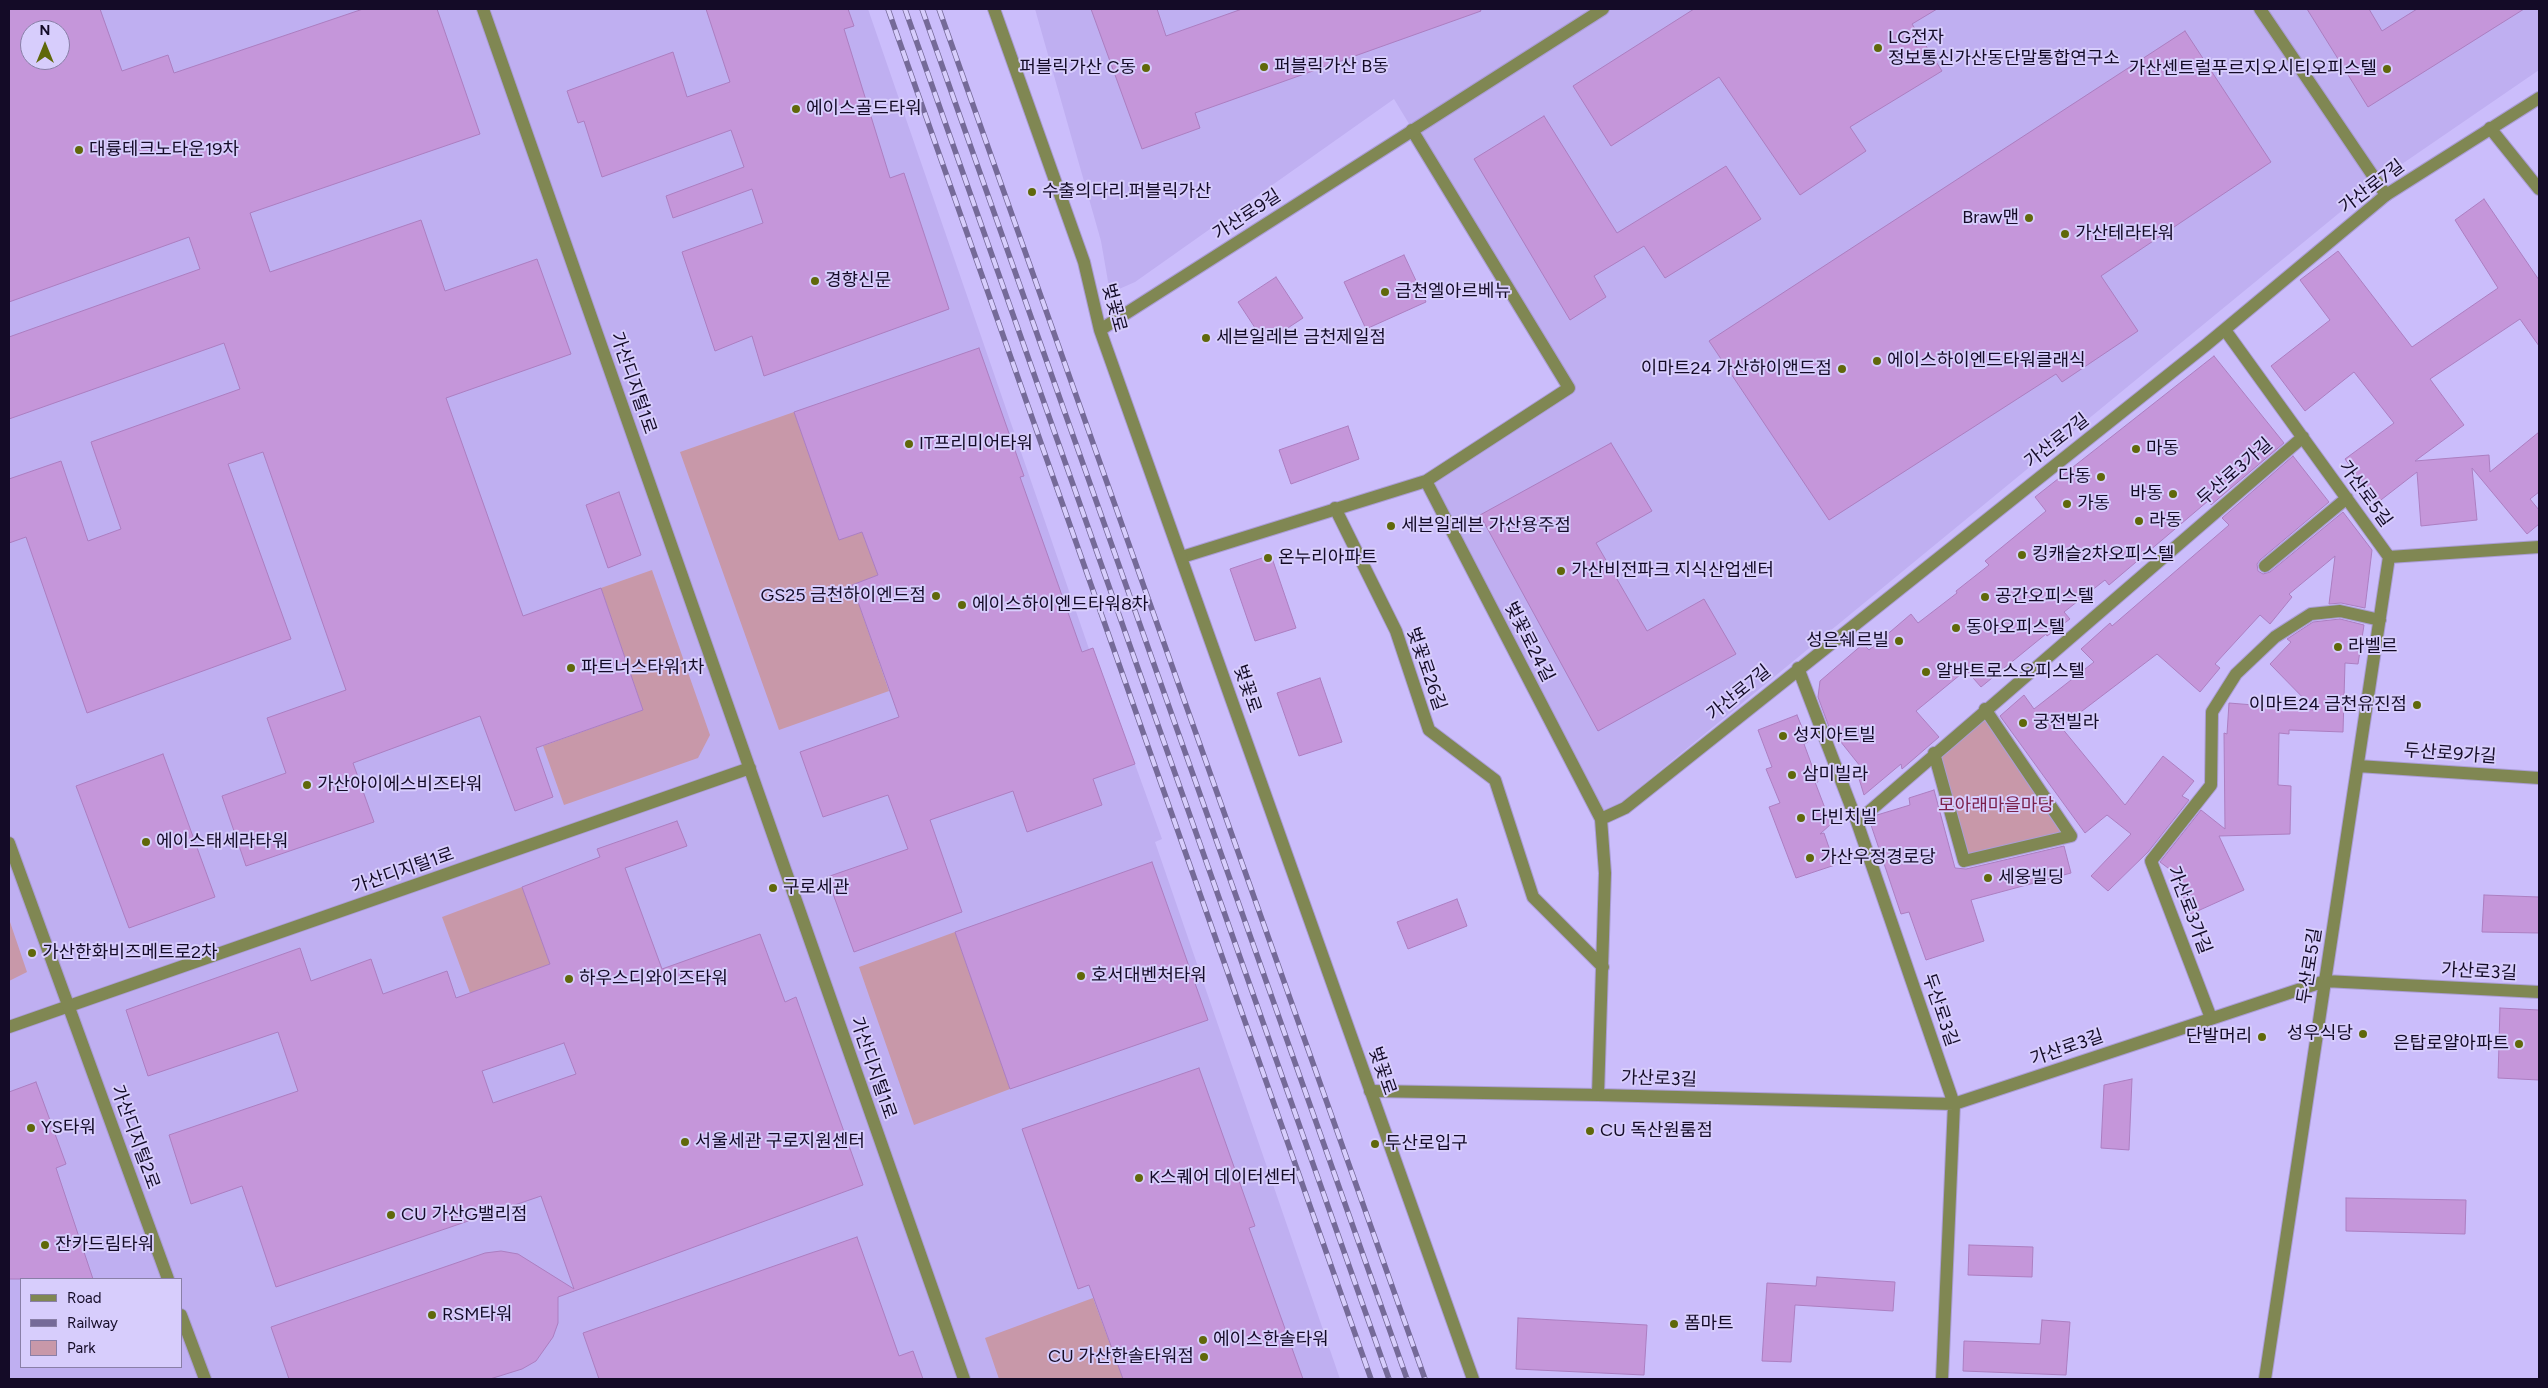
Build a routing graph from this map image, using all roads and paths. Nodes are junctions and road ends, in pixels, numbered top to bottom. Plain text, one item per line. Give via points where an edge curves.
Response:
1 (483, 9) edge
2 (994, 9) edge
3 (1603, 9) edge
4 (2260, 9) edge
5 (2539, 98) edge
6 (2490, 128) junction
7 (1412, 130) junction
8 (2539, 189) edge
9 (2386, 194) junction
10 (1100, 330) junction
11 (2225, 330) junction
12 (2303, 437) junction
13 (1426, 481) junction
14 (2347, 498) junction
15 (1335, 508) junction
16 (2539, 547) edge
17 (1182, 557) junction
18 (2389, 557) junction
19 (2265, 566) dead end
20 (2380, 620) junction
21 (1798, 668) junction
22 (1985, 710) junction
23 (1934, 753) junction
24 (2358, 766) junction
25 (750, 768) junction
26 (2539, 778) edge
27 (1601, 819) junction
28 (1857, 822) junction
29 (9, 844) edge
30 (1603, 967) junction
31 (2325, 981) junction
32 (2539, 992) edge
33 (69, 1006) junction
34 (2211, 1018) junction
35 (9, 1027) edge
36 (1370, 1091) junction
37 (1598, 1094) junction
38 (1954, 1104) junction
39 (168, 1278) edge
40 (182, 1319) edge
41 (204, 1379) edge
42 (964, 1379) edge
43 (1473, 1379) edge
44 (1942, 1379) edge
45 (2265, 1379) edge

1 - 25 street, 가산디지털1로
2 - 10 street, 벚꽃로 via 1084,262
3 - 7 street, 가산로9길
4 - 9 street
5 - 6 street, 가산로7길
6 - 8 street
6 - 9 street, 가산로7길
7 - 10 street, 가산로9길
7 - 13 street via 1569,388
9 - 11 street, 가산로7길
10 - 17 street, 벚꽃로
11 - 12 street, 가산로5길
11 - 21 street, 가산로7길
12 - 14 street, 가산로5길
12 - 22 street, 두산로3가길
13 - 15 street
13 - 27 street, 벚꽃로24길
14 - 18 street, 가산로5길
14 - 19 street
15 - 17 street
15 - 30 street, 벚꽃로26길 via 1396,632 1429,730 1495,780 1533,897
16 - 18 street
17 - 36 street, 벚꽃로
18 - 20 street, 두산로5길
20 - 24 street, 두산로5길
20 - 34 street, 가산로3가길 via 2340,611 2311,614 2275,637 2236,674 2212,712 2211,785 2151,860
21 - 27 street, 가산로7길 via 1625,808
21 - 28 street, 두산로3길
22 - 23 street, 두산로3가길
22 - 23 street via 2072,836 1964,860
23 - 28 street, 두산로3가길
24 - 26 street, 두산로9가길
24 - 31 street, 두산로5길
25 - 33 street, 가산디지털1로
25 - 42 street, 가산디지털1로
27 - 30 street, 가산로3길 via 1605,873
28 - 38 street, 두산로3길
29 - 33 street, 가산디지털2로
30 - 37 street, 가산로3길
31 - 32 street, 가산로3길
31 - 34 street, 가산로3길
31 - 45 street, 두산로5길
33 - 35 street
33 - 39 street, 가산디지털2로
34 - 38 street, 가산로3길
36 - 37 street, 가산로3길
36 - 43 street, 벚꽃로
37 - 38 street, 가산로3길
38 - 44 street, 두산로3길
40 - 41 street

